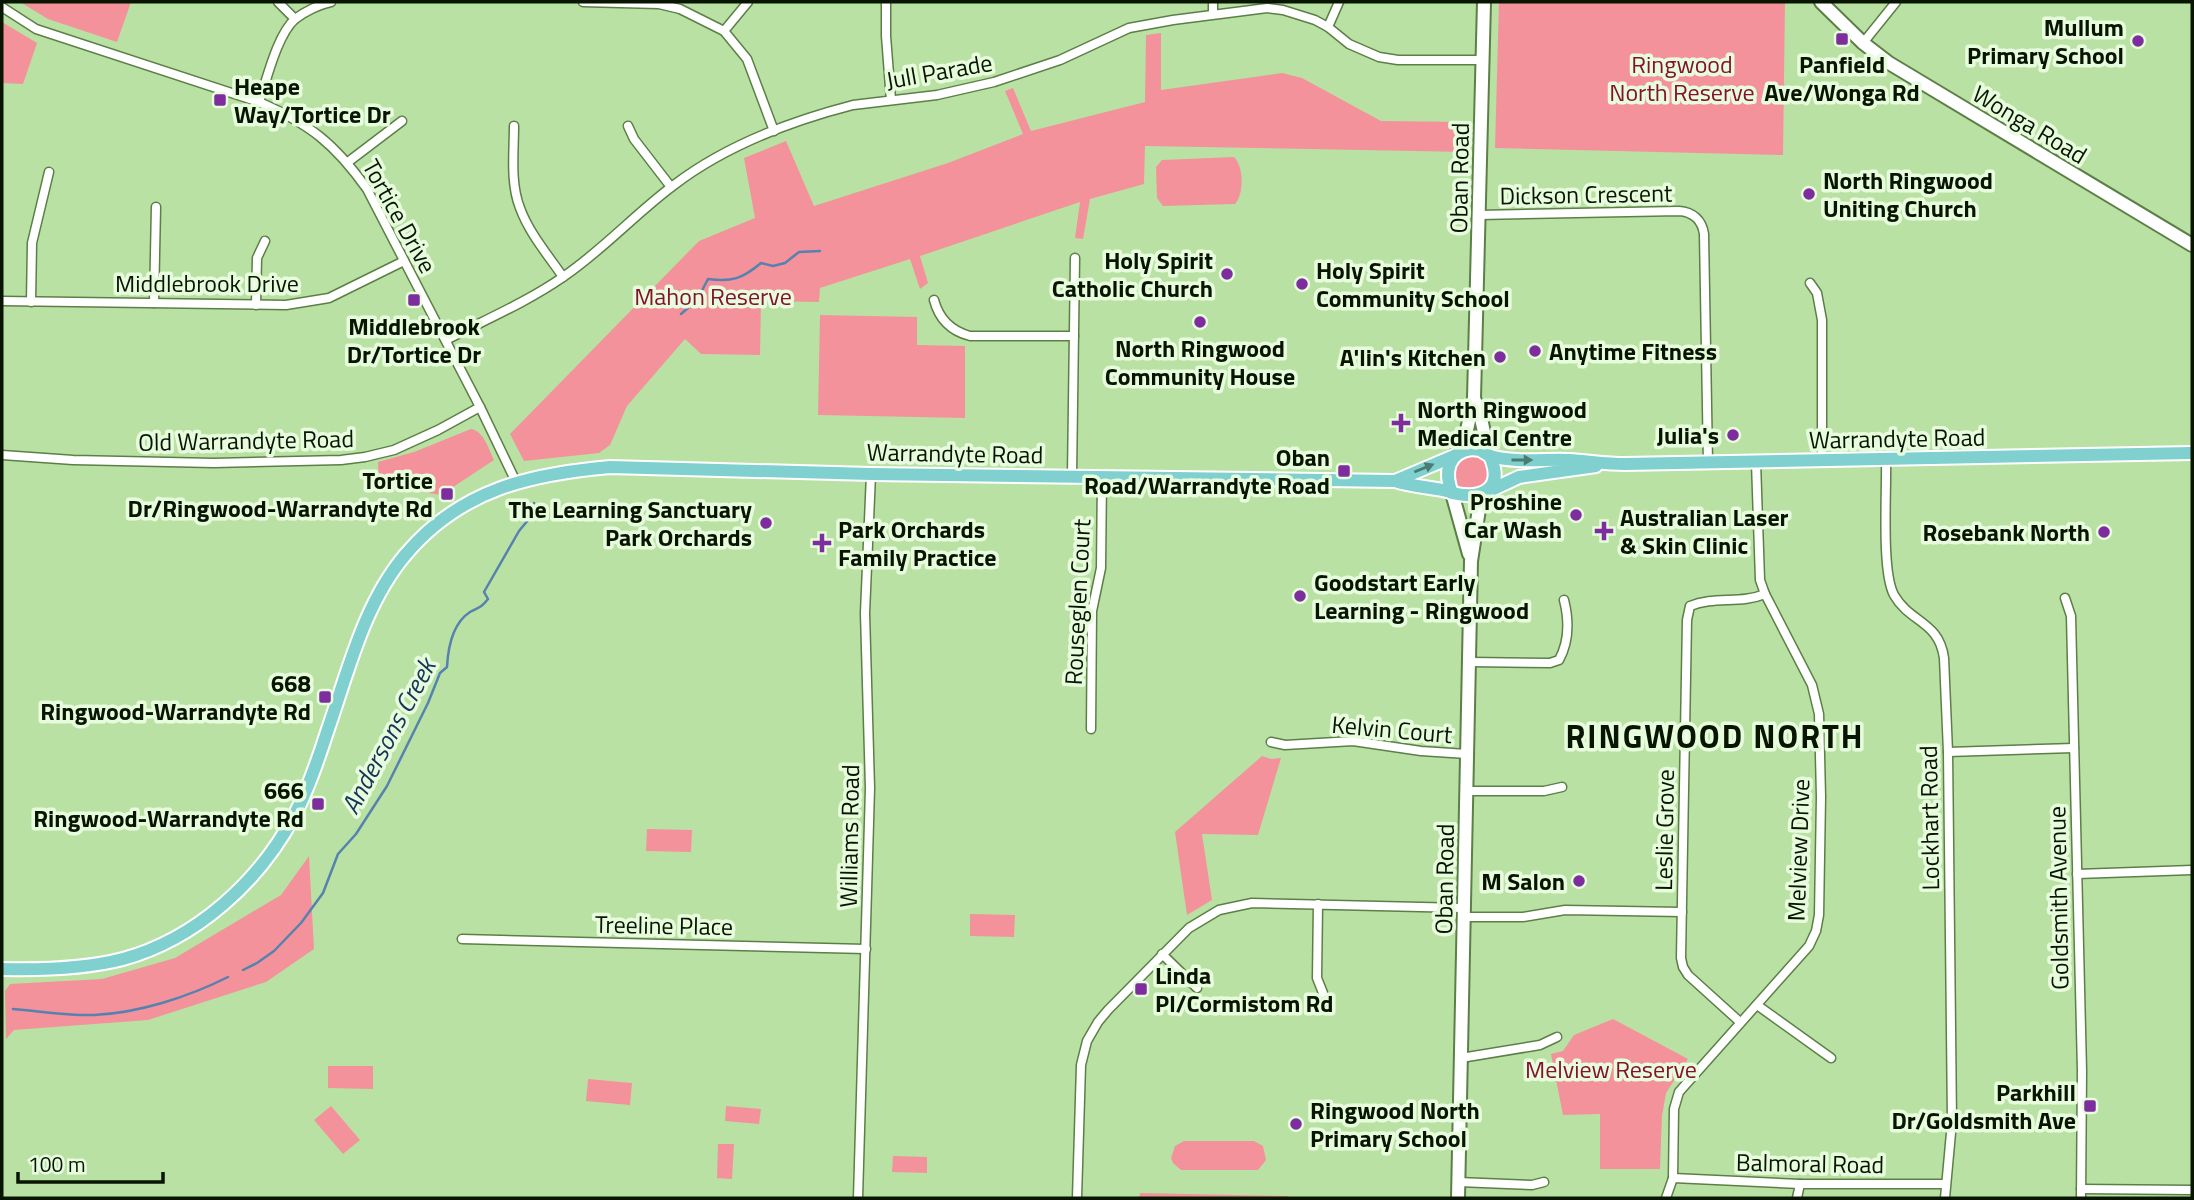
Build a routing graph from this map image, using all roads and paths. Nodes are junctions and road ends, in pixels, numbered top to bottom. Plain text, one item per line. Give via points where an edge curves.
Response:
1 (278, 2) edge
2 (331, 2) edge
3 (583, 2) edge
4 (635, 2) edge
5 (748, 2) edge
6 (886, 2) edge
7 (1213, 2) edge
8 (1339, 2) edge
9 (1483, 2) edge
10 (1821, 2) edge
11 (1896, 2) edge
12 (2, 7) edge
13 (1213, 14) junction
14 (295, 19) junction
15 (1328, 27) junction
16 (724, 31) junction
17 (1863, 43) junction
18 (1482, 60) junction
19 (891, 100) junction
20 (259, 102) junction
21 (402, 121) dead end
22 (514, 126) dead end
23 (628, 126) dead end
24 (774, 131) junction
25 (348, 162) junction
26 (49, 172) dead end
27 (671, 187) junction
28 (156, 207) dead end
29 (1479, 215) junction
30 (265, 241) dead end
31 (2192, 246) edge
32 (1075, 258) dead end
33 (404, 261) junction
34 (563, 277) junction
35 (1810, 283) dead end
36 (934, 300) dead end
37 (2, 301) edge
38 (31, 302) junction
39 (154, 303) junction
40 (256, 304) junction
41 (1074, 336) junction
42 (446, 340) junction
43 (1474, 398) junction
44 (480, 407) junction
45 (2192, 453) edge
46 (2, 455) edge
47 (1455, 455) junction
48 (1489, 456) junction
49 (1886, 459) junction
50 (1822, 461) junction
51 (1756, 462) junction
52 (1708, 463) junction
53 (1603, 464) junction
54 (871, 474) junction
55 (1072, 475) junction
56 (1102, 477) junction
57 (1395, 481) junction
58 (516, 482) junction
59 (1452, 492) junction
60 (1487, 492) junction
61 (1471, 561) junction
62 (1765, 594) junction
63 (2065, 598) dead end
64 (1564, 600) dead end
65 (1470, 662) junction
66 (1091, 729) dead end
67 (1271, 742) dead end
68 (2074, 748) junction
69 (1948, 752) junction
70 (1467, 754) junction
71 (1562, 787) dead end
72 (1467, 791) junction
73 (2192, 870) edge
74 (2077, 874) junction
75 (1318, 904) junction
76 (1682, 912) junction
77 (1464, 913) junction
78 (462, 939) dead end
79 (866, 948) junction
80 (1162, 954) junction
81 (2, 969) edge
82 (1197, 988) dead end
83 (1323, 993) dead end
84 (1757, 1004) junction
85 (1740, 1022) junction
86 (1557, 1037) dead end
87 (1461, 1058) junction
88 (1831, 1058) dead end
89 (1673, 1178) junction
90 (1458, 1182) junction
91 (1544, 1182) dead end
92 (1800, 1184) junction
93 (1945, 1184) junction
94 (2192, 1191) edge
95 (2081, 1194) edge
96 (858, 1198) edge
97 (1077, 1198) edge
98 (1458, 1198) edge
99 (1666, 1198) edge
100 (1797, 1198) edge
101 (1945, 1198) edge

1 - 14 street
2 - 14 street
3 - 4 street
4 - 16 street via 680,9
5 - 16 street
6 - 19 street
7 - 13 street
8 - 15 street
9 - 18 main road, Oban Road
10 - 17 main road, Wonga Road
11 - 17 street
12 - 20 street, Tortice Drive via 36,29
13 - 15 street, Jull Parade via 1266,8 1298,14
13 - 19 street, Jull Parade via 1129,28 1060,60 995,82
14 - 20 street via 281,40
15 - 18 street, Jull Parade via 1349,44 1379,57
16 - 24 street via 747,59
17 - 31 main road, Wonga Road
18 - 29 main road, Oban Road
19 - 24 street, Jull Parade via 840,108
20 - 25 street, Tortice Drive via 314,130
21 - 25 street
22 - 34 street via 519,206
23 - 27 street
24 - 27 street, Jull Parade via 710,160
25 - 33 street, Tortice Drive
26 - 38 street via 32,243
27 - 34 street, Jull Parade
28 - 39 street
29 - 43 main road, Oban Road
29 - 52 street, Dickson Crescent via 1679,211 1699,220 1704,234
30 - 40 street via 257,258
32 - 41 street
33 - 40 street, Middlebrook Drive via 329,298
33 - 42 street, Tortice Drive
34 - 42 street, Jull Parade
35 - 50 street via 1817,293 1822,320
36 - 41 street via 937,311 955,332 970,336
37 - 38 street, Middlebrook Drive
38 - 39 street, Middlebrook Drive
39 - 40 street, Middlebrook Drive
41 - 55 street
42 - 44 street, Tortice Drive
43 - 47 main road, Oban Road via 1465,439
43 - 48 main road, Oban Road
44 - 46 street, Old Warrandyte Road via 394,450 341,460 214,463
44 - 58 street, Tortice Drive
45 - 49 main road, Warrandyte Road
47 - 48 main road via 1472,449
57 -> 47 main road, Warrandyte Road
47 - 59 main road via 1447,472
48 -> 53 main road, Warrandyte Road
48 - 60 main road via 1495,471
49 - 50 main road, Warrandyte Road
49 - 69 street, Lockhart Road via 1887,573 1894,595 1942,644
50 - 51 main road, Warrandyte Road
51 - 52 main road, Warrandyte Road
51 - 62 street, Melview Drive via 1760,580
52 - 53 main road, Warrandyte Road
53 - 60 main road, Warrandyte Road via 1519,477
54 - 55 main road, Warrandyte Road
54 - 58 main road, Warrandyte Road via 610,467
54 - 79 street, Williams Road via 865,613 870,788
55 - 56 main road, Warrandyte Road
56 - 57 main road, Warrandyte Road
56 - 66 street, Rouseglen Court via 1101,568 1092,611
57 - 59 main road, Warrandyte Road
58 - 81 main road, Warrandyte Road via 483,495 438,523 405,555 383,587 363,628 319,758 293,816 239,890 195,926 122,959 69,968
59 - 60 main road via 1474,496
59 - 61 main road, Oban Road
60 - 61 main road, Oban Road via 1479,509
61 - 65 main road, Oban Road
62 - 76 street, Leslie Grove via 1690,606
62 - 84 street, Melview Drive via 1812,685 1819,714 1821,874 1819,915 1809,946
63 - 68 street, Goldsmith Avenue via 2071,617
64 - 65 street via 1568,618 1559,660
65 - 70 main road, Oban Road
67 - 70 street, Kelvin Court via 1353,741
68 - 69 street
68 - 74 street, Goldsmith Avenue
69 - 93 street, Lockhart Road via 1952,1122
70 - 72 main road, Oban Road
71 - 72 street
72 - 77 main road, Oban Road
73 - 74 street
74 - 95 street, Goldsmith Avenue
75 - 77 street
75 - 80 street via 1252,903 1219,910 1189,928
75 - 83 street via 1317,978
76 - 77 street via 1565,910 1523,917
76 - 85 street, Leslie Grove via 1683,967
77 - 87 main road, Oban Road
78 - 79 street, Treeline Place
79 - 96 street, Williams Road
80 - 82 street
80 - 97 street via 1108,1010 1087,1041 1079,1086
84 - 85 street, Melview Drive
84 - 88 street
85 - 89 street, Melview Drive via 1679,1092 1674,1109
86 - 87 street via 1540,1045
87 - 90 main road, Oban Road
89 - 92 street, Balmoral Road
89 - 99 street, Melview Drive
90 - 91 street
90 - 98 main road, Oban Road
92 - 93 street, Balmoral Road
92 - 100 street
93 - 101 street, Lockhart Road
94 - 95 street

